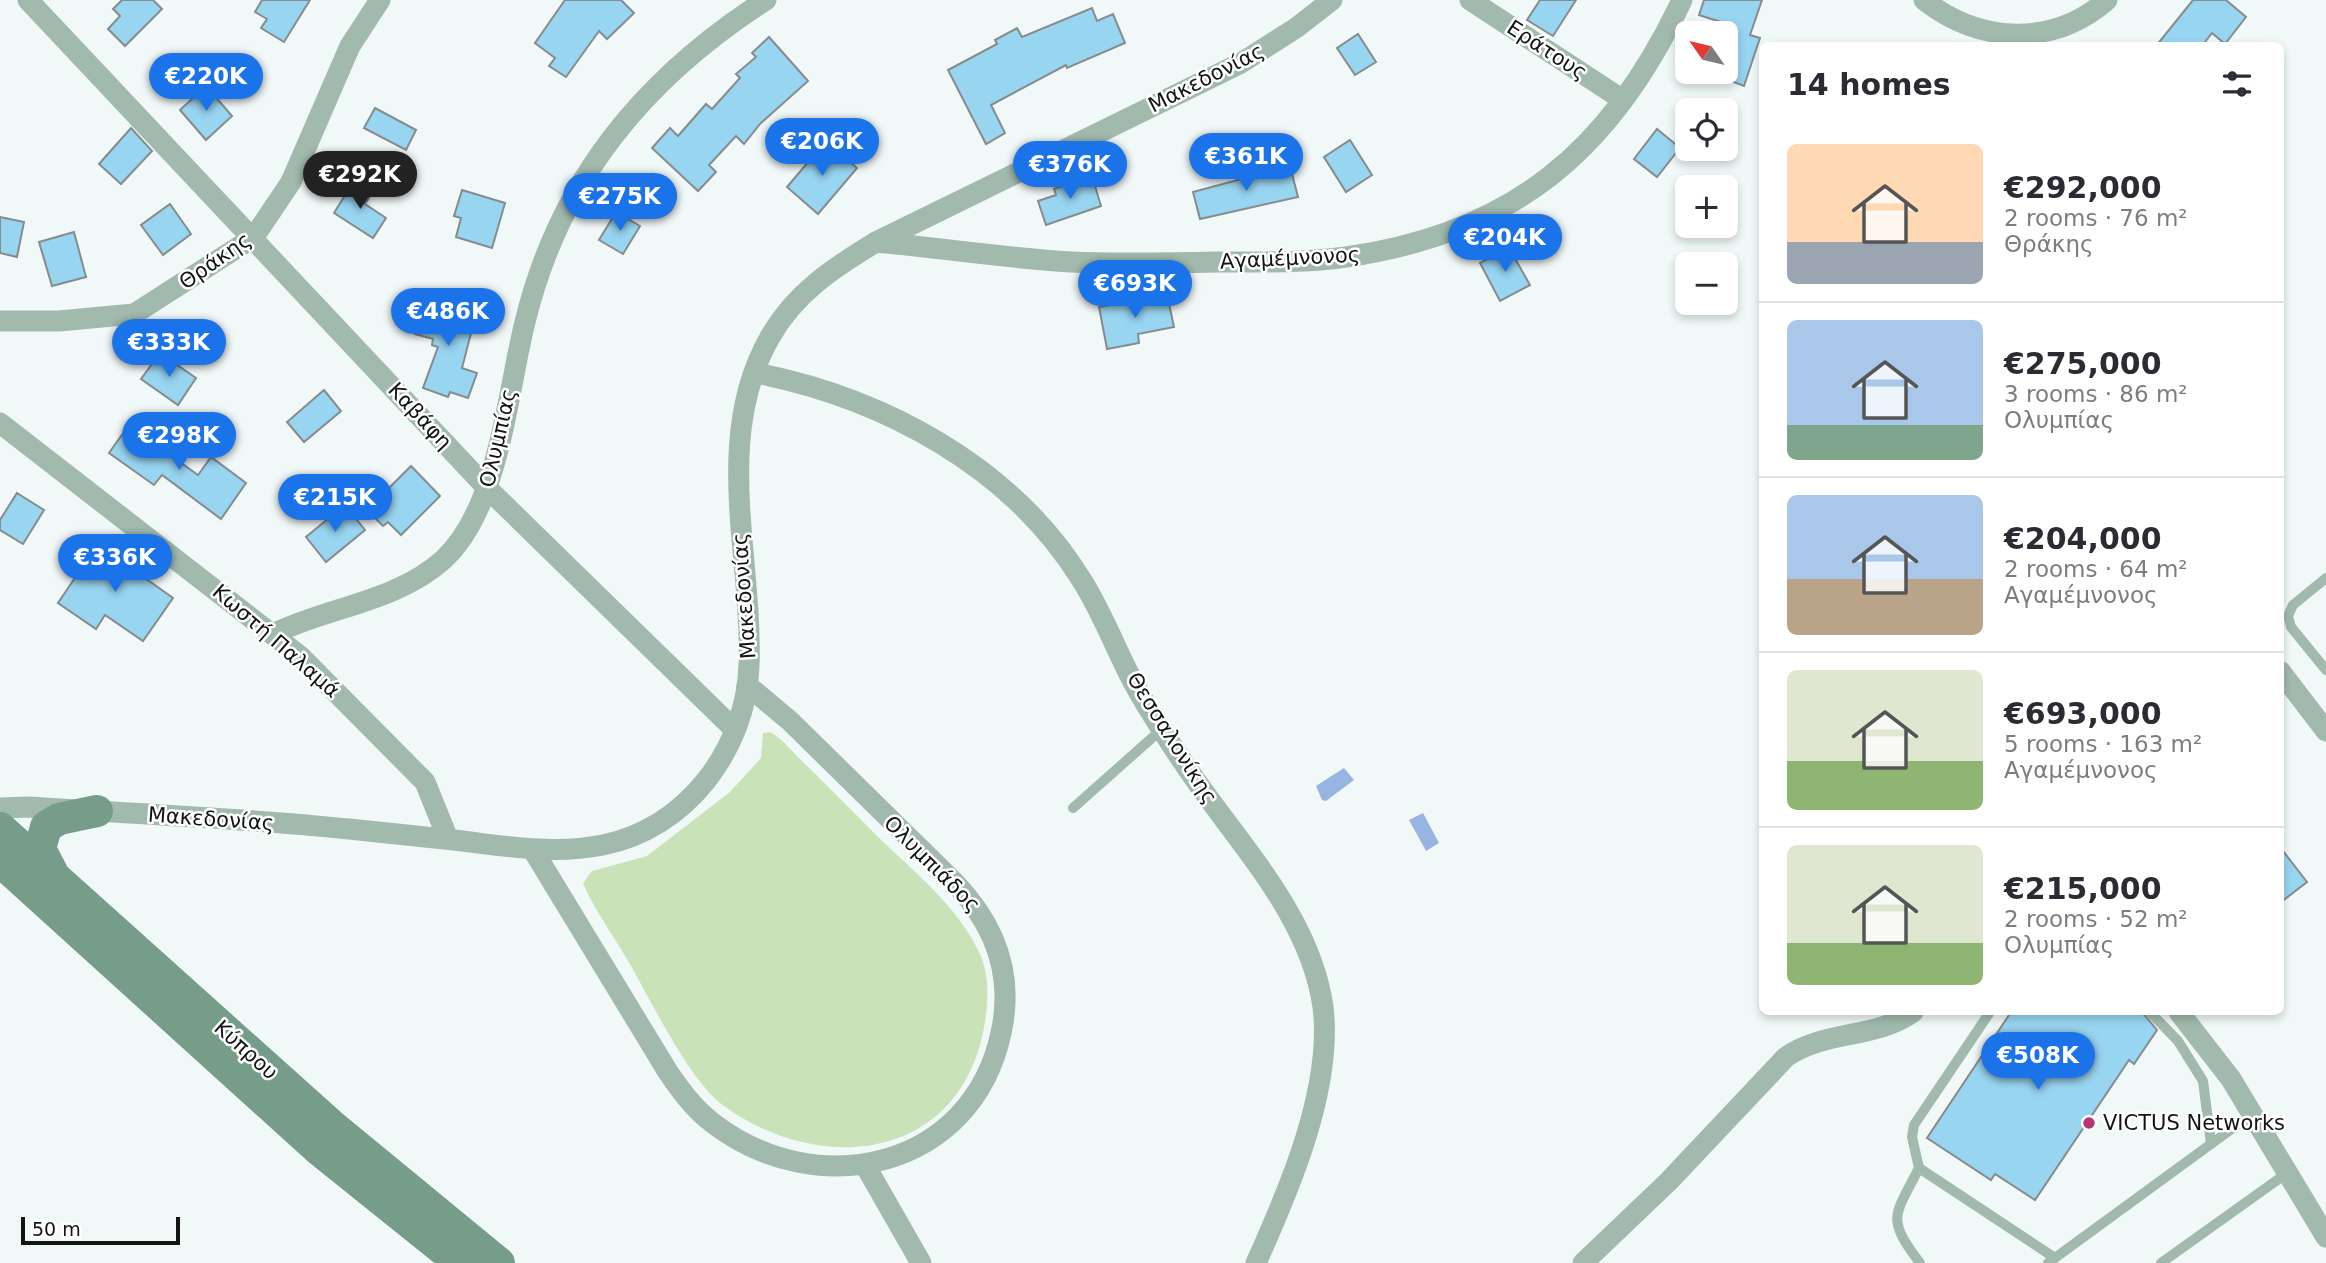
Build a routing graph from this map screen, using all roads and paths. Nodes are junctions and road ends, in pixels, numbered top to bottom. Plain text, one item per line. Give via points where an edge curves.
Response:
1 (28, 0) edge
2 (380, 0) edge
3 (766, 0) edge
4 (1332, 0) edge
5 (1470, 0) edge
6 (1682, 0) edge
7 (1924, 0) edge
8 (2107, 0) edge
9 (1623, 100) junction
10 (254, 237) junction
11 (876, 242) junction
12 (0, 321) edge
13 (756, 373) junction
14 (0, 422) edge
15 (487, 488) junction
16 (2326, 579) edge
17 (274, 634) junction
18 (2326, 670) edge
19 (2284, 676) edge
20 (747, 685) junction
21 (1162, 729) junction
22 (735, 730) junction
23 (2326, 731) edge
24 (0, 808) edge
25 (1073, 808) dead end
26 (97, 811) junction
27 (0, 828) edge
28 (448, 839) junction
29 (533, 850) junction
30 (0, 861) edge
31 (52, 872) junction
32 (1907, 1015) edge
33 (1988, 1015) edge
34 (2154, 1015) edge
35 (2181, 1015) edge
36 (2252, 1114) junction
37 (2211, 1144) junction
38 (865, 1165) junction
39 (1919, 1168) junction
40 (2287, 1173) junction
41 (2326, 1237) edge
42 (2052, 1260) edge
43 (460, 1263) edge
44 (499, 1263) edge
45 (921, 1263) edge
46 (1256, 1263) edge
47 (1583, 1263) edge
48 (1920, 1263) edge
49 (2161, 1263) edge

1 - 10 street, Καβάφη
2 - 10 street, Θράκης via 350,46 291,182
3 - 15 street, Ολυμπίας via 698,46 658,85 596,156 575,192 547,247 525,320
4 - 11 street, Μακεδονίας via 1241,63
5 - 9 street, Εράτους
6 - 9 street, Αγαμέμνονος
7 - 8 street via 1978,29 2028,36 2065,27
9 - 11 street, Αγαμέμνονος via 1582,151 1525,195 1470,225 1381,251 1315,260 1121,263 1017,258
10 - 12 street, Θράκης via 134,314
10 - 15 street, Καβάφη
11 - 13 street, Μακεδονίας via 826,273 790,307 769,339
13 - 20 street, Μακεδονίας via 738,472
13 - 21 street, Θεσσαλονίκης via 808,385 900,420 947,446 995,484 1048,536 1080,576
14 - 17 street, Κωστή Παλαμά
15 - 17 street, Ολυμπίας via 458,542 427,571 378,596
15 - 22 street, Καβάφη
16 - 18 lane via 2293,605 2288,616 2291,627
17 - 28 street, Κωστή Παλαμά via 425,782
19 - 23 street
20 - 22 street, Μακεδονίας
20 - 38 street, Ολυμπιάδος via 790,721 968,896 987,922 1000,954 1003,1025 992,1064 975,1098 954,1124 929,1141 889,1160
21 - 25 lane
21 - 46 street, Θεσσαλονίκης via 1284,908 1314,964 1321,997 1325,1044 1319,1082 1300,1150
22 - 29 street, Μακεδονίας via 698,791 656,827 603,845
24 - 26 street, Μακεδονίας
26 - 28 street, Μακεδονίας
26 - 31 main road via 46,827 40,849
27 - 31 main road, Κύπρου
28 - 29 street, Μακεδονίας
29 - 38 street, Ολυμπιάδος via 668,1072 704,1116 770,1154 816,1164
30 - 43 main road, Κύπρου via 318,1149
31 - 44 main road, Κύπρου via 330,1124
32 - 47 street via 1888,1025 1801,1046
33 - 39 lane via 1914,1125
34 - 37 lane via 2178,1041 2203,1080
35 - 36 street
36 - 37 lane
36 - 40 street
37 - 42 lane
38 - 45 street
39 - 42 lane
39 - 48 lane via 1896,1221 1898,1233
40 - 41 street
40 - 49 lane

